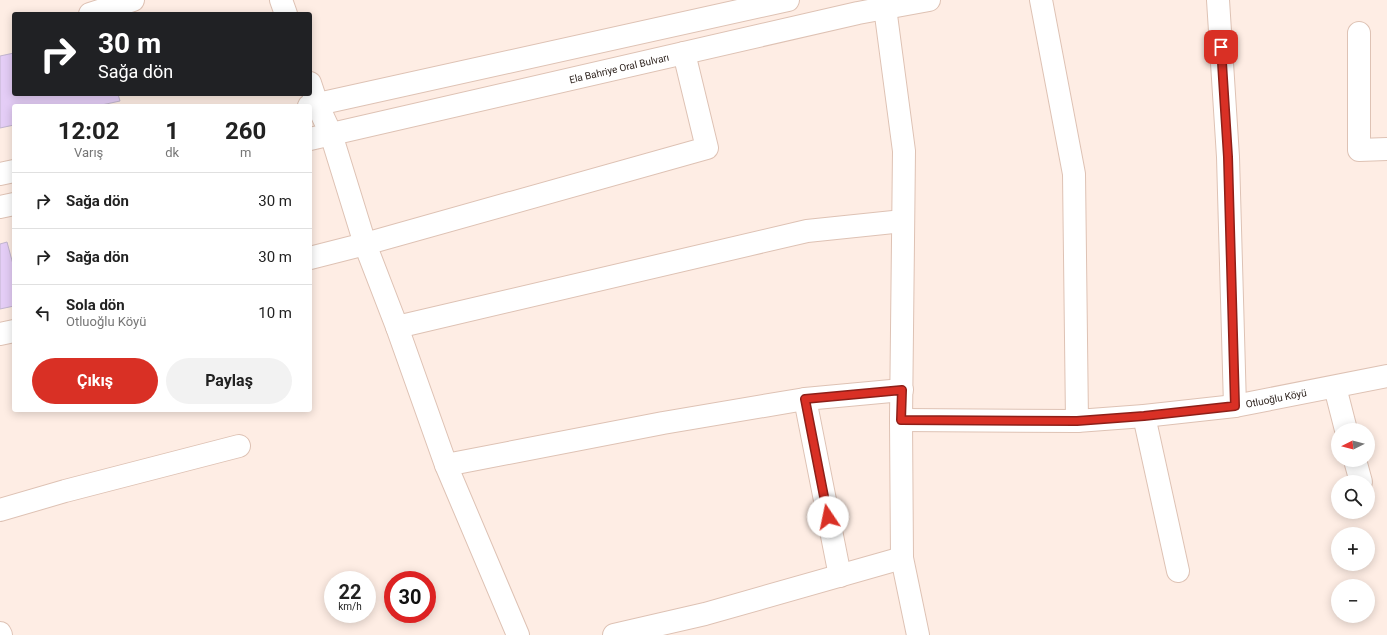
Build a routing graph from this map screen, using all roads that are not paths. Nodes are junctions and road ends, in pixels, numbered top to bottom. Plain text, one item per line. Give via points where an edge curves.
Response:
1 (132, 0) edge
2 (281, 0) edge
3 (788, 0) edge
4 (929, 0) edge
5 (1042, 0) edge
6 (1218, 0) edge
7 (885, 4) edge
8 (96, 12) edge
9 (285, 12) edge
10 (1359, 33) dead end
11 (684, 53) junction
12 (313, 105) edge
13 (320, 137) edge
14 (1387, 149) edge
15 (12, 171) edge
16 (0, 174) edge
17 (12, 204) edge
18 (0, 207) edge
19 (903, 221) junction
20 (365, 244) junction
21 (312, 257) edge
22 (397, 327) junction
23 (12, 331) edge
24 (0, 334) edge
25 (1387, 376) edge
26 (1335, 387) junction
27 (902, 390) junction
28 (805, 399) junction
29 (1235, 406) junction
30 (1144, 416) junction
31 (901, 420) junction
32 (1077, 421) junction
33 (1344, 423) edge
34 (239, 446) dead end
35 (446, 465) junction
36 (0, 510) edge
37 (902, 558) junction
38 (1178, 571) dead end
39 (840, 576) junction
40 (518, 635) edge
41 (614, 635) edge
42 (918, 635) edge

1 - 8 street
2 - 9 street
3 - 12 street
4 - 7 street, Ela Bahriye Oral Bulvarı
5 - 32 street via 1074,174
6 - 29 street via 1228,157
7 - 11 street, Ela Bahriye Oral Bulvarı via 858,13
7 - 19 street via 904,151
10 - 14 street via 1359,150
11 - 13 street, Ela Bahriye Oral Bulvarı
11 - 20 street via 707,148
12 - 13 street
13 - 20 street
15 - 16 street
17 - 18 street
19 - 22 street via 807,231
19 - 27 street
20 - 21 street
20 - 22 street
22 - 35 street
23 - 24 street
25 - 26 street, Otluoğlu Köyü
26 - 29 street, Otluoğlu Köyü
26 - 33 street
27 - 28 street
27 - 31 street
28 - 35 street via 663,423
28 - 39 street
29 - 30 street, Otluoğlu Köyü
30 - 32 street, Otluoğlu Köyü
30 - 38 street
31 - 32 street, Otluoğlu Köyü
31 - 37 street
34 - 36 street via 65,490
35 - 40 street
37 - 39 street
37 - 42 street
39 - 41 street via 705,614

